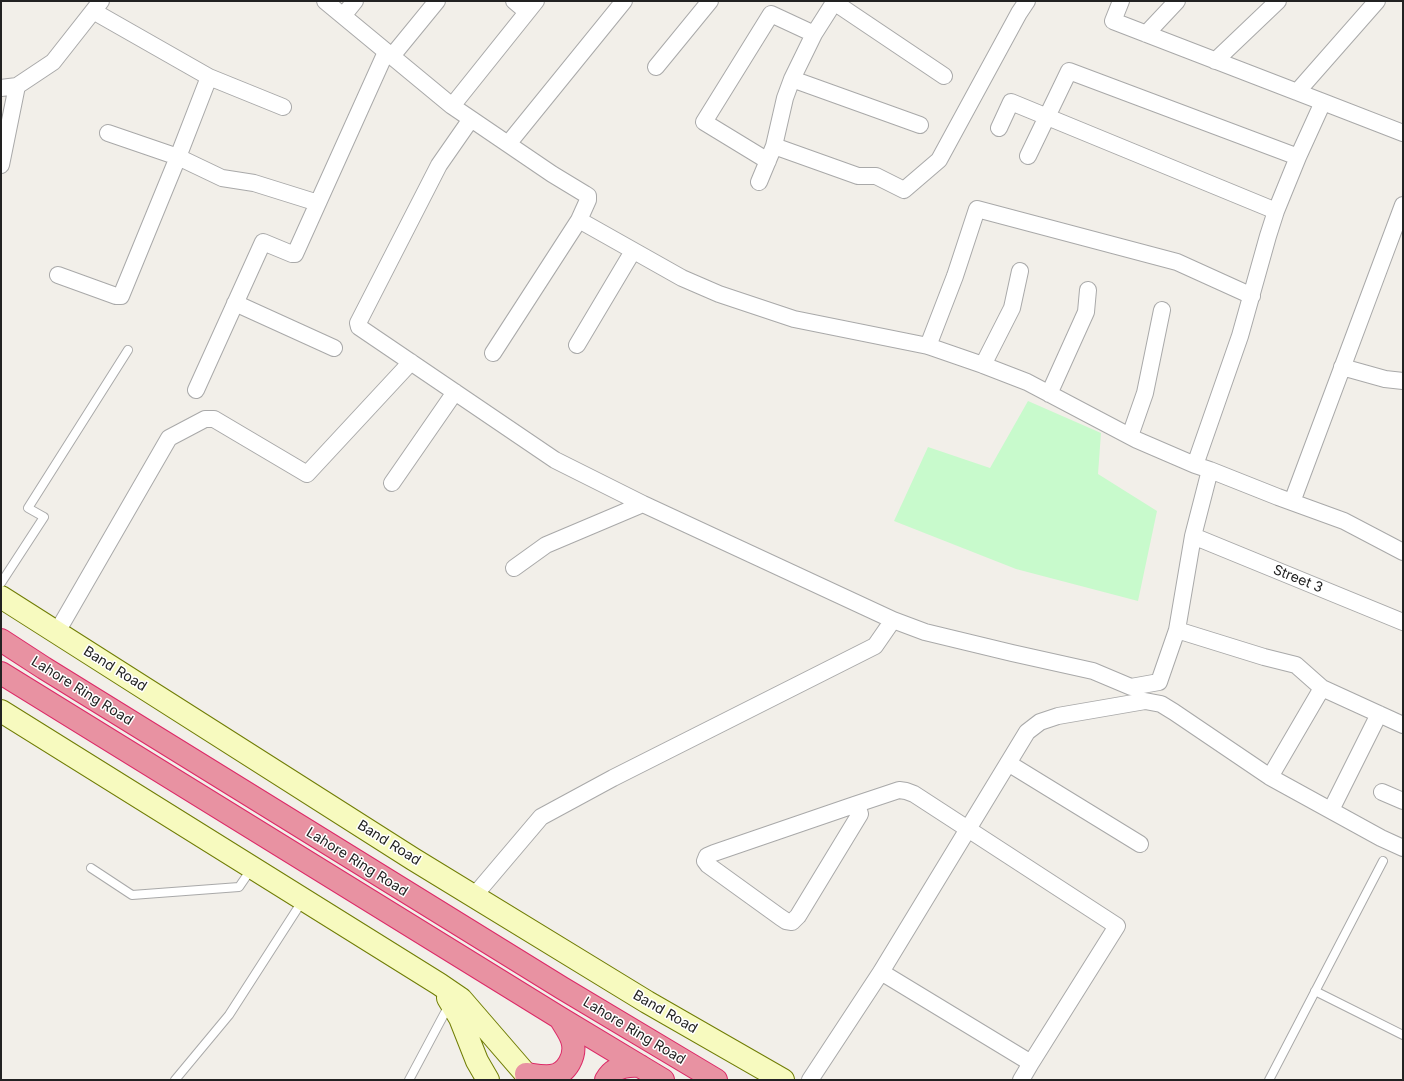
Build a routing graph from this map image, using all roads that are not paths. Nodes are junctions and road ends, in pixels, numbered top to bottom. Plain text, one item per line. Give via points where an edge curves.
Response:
1 (325, 1) edge
2 (355, 1) edge
3 (436, 1) edge
4 (514, 1) edge
5 (624, 1) edge
6 (710, 1) edge
7 (1027, 1) edge
8 (1121, 1) edge
9 (1177, 1) edge
10 (1278, 1) edge
11 (1377, 1) edge
12 (834, 2) edge
13 (97, 6) edge
14 (532, 6) edge
15 (343, 16) junction
16 (814, 34) junction
17 (1146, 34) junction
18 (389, 54) junction
19 (1215, 60) junction
20 (656, 67) dead end
21 (944, 76) dead end
22 (209, 77) junction
23 (792, 79) junction
24 (17, 86) junction
25 (1, 88) edge
26 (1297, 92) junction
27 (1323, 102) junction
28 (452, 106) junction
29 (283, 107) dead end
30 (1047, 117) junction
31 (471, 119) junction
32 (920, 125) dead end
33 (999, 128) dead end
34 (108, 133) dead end
35 (1403, 133) edge
36 (508, 144) junction
37 (771, 154) junction
38 (1028, 156) dead end
39 (178, 157) junction
40 (1298, 157) junction
41 (1, 165) edge
42 (759, 182) dead end
43 (318, 203) junction
44 (1403, 205) edge
45 (1276, 211) junction
46 (579, 220) junction
47 (633, 250) junction
48 (1020, 272) dead end
49 (58, 275) dead end
50 (1088, 290) dead end
51 (1252, 296) junction
52 (235, 303) junction
53 (1162, 310) dead end
54 (577, 345) dead end
55 (928, 346) junction
56 (334, 348) dead end
57 (128, 350) dead end
58 (492, 353) dead end
59 (411, 362) junction
60 (983, 365) junction
61 (1342, 367) junction
62 (1403, 381) edge
63 (196, 390) dead end
64 (455, 392) junction
65 (1049, 394) junction
66 (1130, 436) junction
67 (1202, 467) junction
68 (392, 483) dead end
69 (1292, 502) junction
70 (643, 504) junction
71 (1193, 536) junction
72 (1403, 552) edge
73 (514, 568) dead end
74 (1, 583) edge
75 (1, 597) edge
76 (894, 620) junction
77 (1403, 622) edge
78 (1177, 630) junction
79 (58, 632) junction
80 (1, 640) edge
81 (1, 673) edge
82 (1322, 688) junction
83 (1, 711) edge
84 (1379, 714) junction
85 (1402, 723) edge
86 (1008, 763) junction
87 (1270, 777) junction
88 (1382, 792) dead end
89 (1403, 801) edge
90 (857, 804) junction
91 (1331, 810) junction
92 (968, 829) junction
93 (1140, 844) dead end
94 (1403, 848) edge
95 (1383, 861) dead end
96 (91, 868) dead end
97 (252, 868) junction
98 (474, 896) junction
99 (303, 899) junction
100 (881, 972) junction
101 (439, 984) junction
102 (1315, 991) junction
103 (451, 1002) junction
104 (560, 1018) junction
105 (1403, 1035) edge
106 (1031, 1063) junction
107 (640, 1066) junction
108 (529, 1077) edge
109 (175, 1080) edge
110 (409, 1080) edge
111 (488, 1080) edge
112 (606, 1080) edge
113 (663, 1080) edge
114 (716, 1080) edge
115 (783, 1080) edge
116 (810, 1080) edge
117 (1021, 1080) edge
118 (1269, 1080) edge

1 - 15 street
2 - 15 street
3 - 18 street
4 - 14 street
5 - 36 street
6 - 20 street
7 - 37 street via 939,160 904,190 876,176 858,176
8 - 17 street via 1113,21
9 - 17 street
10 - 19 street
11 - 26 street
12 - 16 street
12 - 21 street
13 - 22 street
13 - 24 street via 53,62
14 - 28 street
15 - 18 street
16 - 23 street
16 - 37 street via 771,14 704,122
17 - 19 street
18 - 28 street
18 - 43 street
19 - 26 street
22 - 29 street
22 - 39 street
23 - 32 street
23 - 37 street
24 - 25 street
24 - 41 street
26 - 27 street
27 - 35 street
27 - 40 street
28 - 31 street
30 - 33 street via 1011,102
30 - 38 street
30 - 40 street via 1069,71
30 - 45 street
31 - 36 street
31 - 59 street via 439,165 358,323 362,330
34 - 39 street
36 - 46 street via 588,196
37 - 42 street
39 - 43 street via 222,178 254,183
39 - 49 street via 121,296
40 - 45 street
43 - 52 street via 295,254 263,242
44 - 61 street
45 - 51 street
46 - 47 street
46 - 58 street
47 - 54 street
47 - 55 street via 682,278 719,294 794,319
48 - 60 street via 1012,308
50 - 65 street via 1086,312
51 - 55 street via 1177,262 977,209
51 - 67 street
52 - 56 street
52 - 63 street
53 - 66 street via 1145,393
55 - 60 street
57 - 74 lane via 28,508 44,517
59 - 64 street
59 - 79 street via 307,474 214,419 205,419 169,438
60 - 65 street via 1027,382
61 - 62 street via 1385,379
61 - 69 street
64 - 68 street
64 - 70 street via 555,460
65 - 66 street
66 - 67 street
67 - 69 street
67 - 71 street
69 - 72 street via 1344,521
70 - 73 street via 546,545
70 - 76 street
71 - 77 street, Street 3
71 - 78 street
75 - 79 main road, Band Road
76 - 78 street via 925,632 1093,671 1131,687 1159,682
76 - 98 street via 875,646 541,817
78 - 82 street via 1296,665
79 - 98 main road, Band Road
80 - 114 highway, Lahore Ring Road via 562,988
81 - 104 highway, Lahore Ring Road
82 - 84 street
82 - 87 street
83 - 97 main road
84 - 85 street
84 - 91 street
86 - 87 street via 1027,732 1040,722 1058,716 1145,701 1160,704 1174,712
86 - 92 street
86 - 93 street
87 - 91 street
88 - 89 street
90 - 90 street via 860,814 792,922 780,917 705,861 707,856 714,853
90 - 92 street via 899,790 906,791
91 - 94 street
92 - 100 street
92 - 106 street via 1117,926
95 - 102 lane
96 - 97 lane via 132,895 238,887
97 - 99 main road
98 - 115 main road, Band Road via 647,1002
99 - 101 main road
99 - 109 lane via 229,1015
100 - 106 street
100 - 116 street
101 - 103 main road
101 - 108 main road via 461,999
102 - 105 lane
102 - 118 lane
103 - 110 lane
103 - 111 main road
104 - 107 highway, Lahore Ring Road
104 - 108 highway via 572,1040 572,1057 562,1072 553,1076
106 - 117 street
107 - 112 highway via 628,1065 617,1069
107 - 113 highway, Lahore Ring Road

